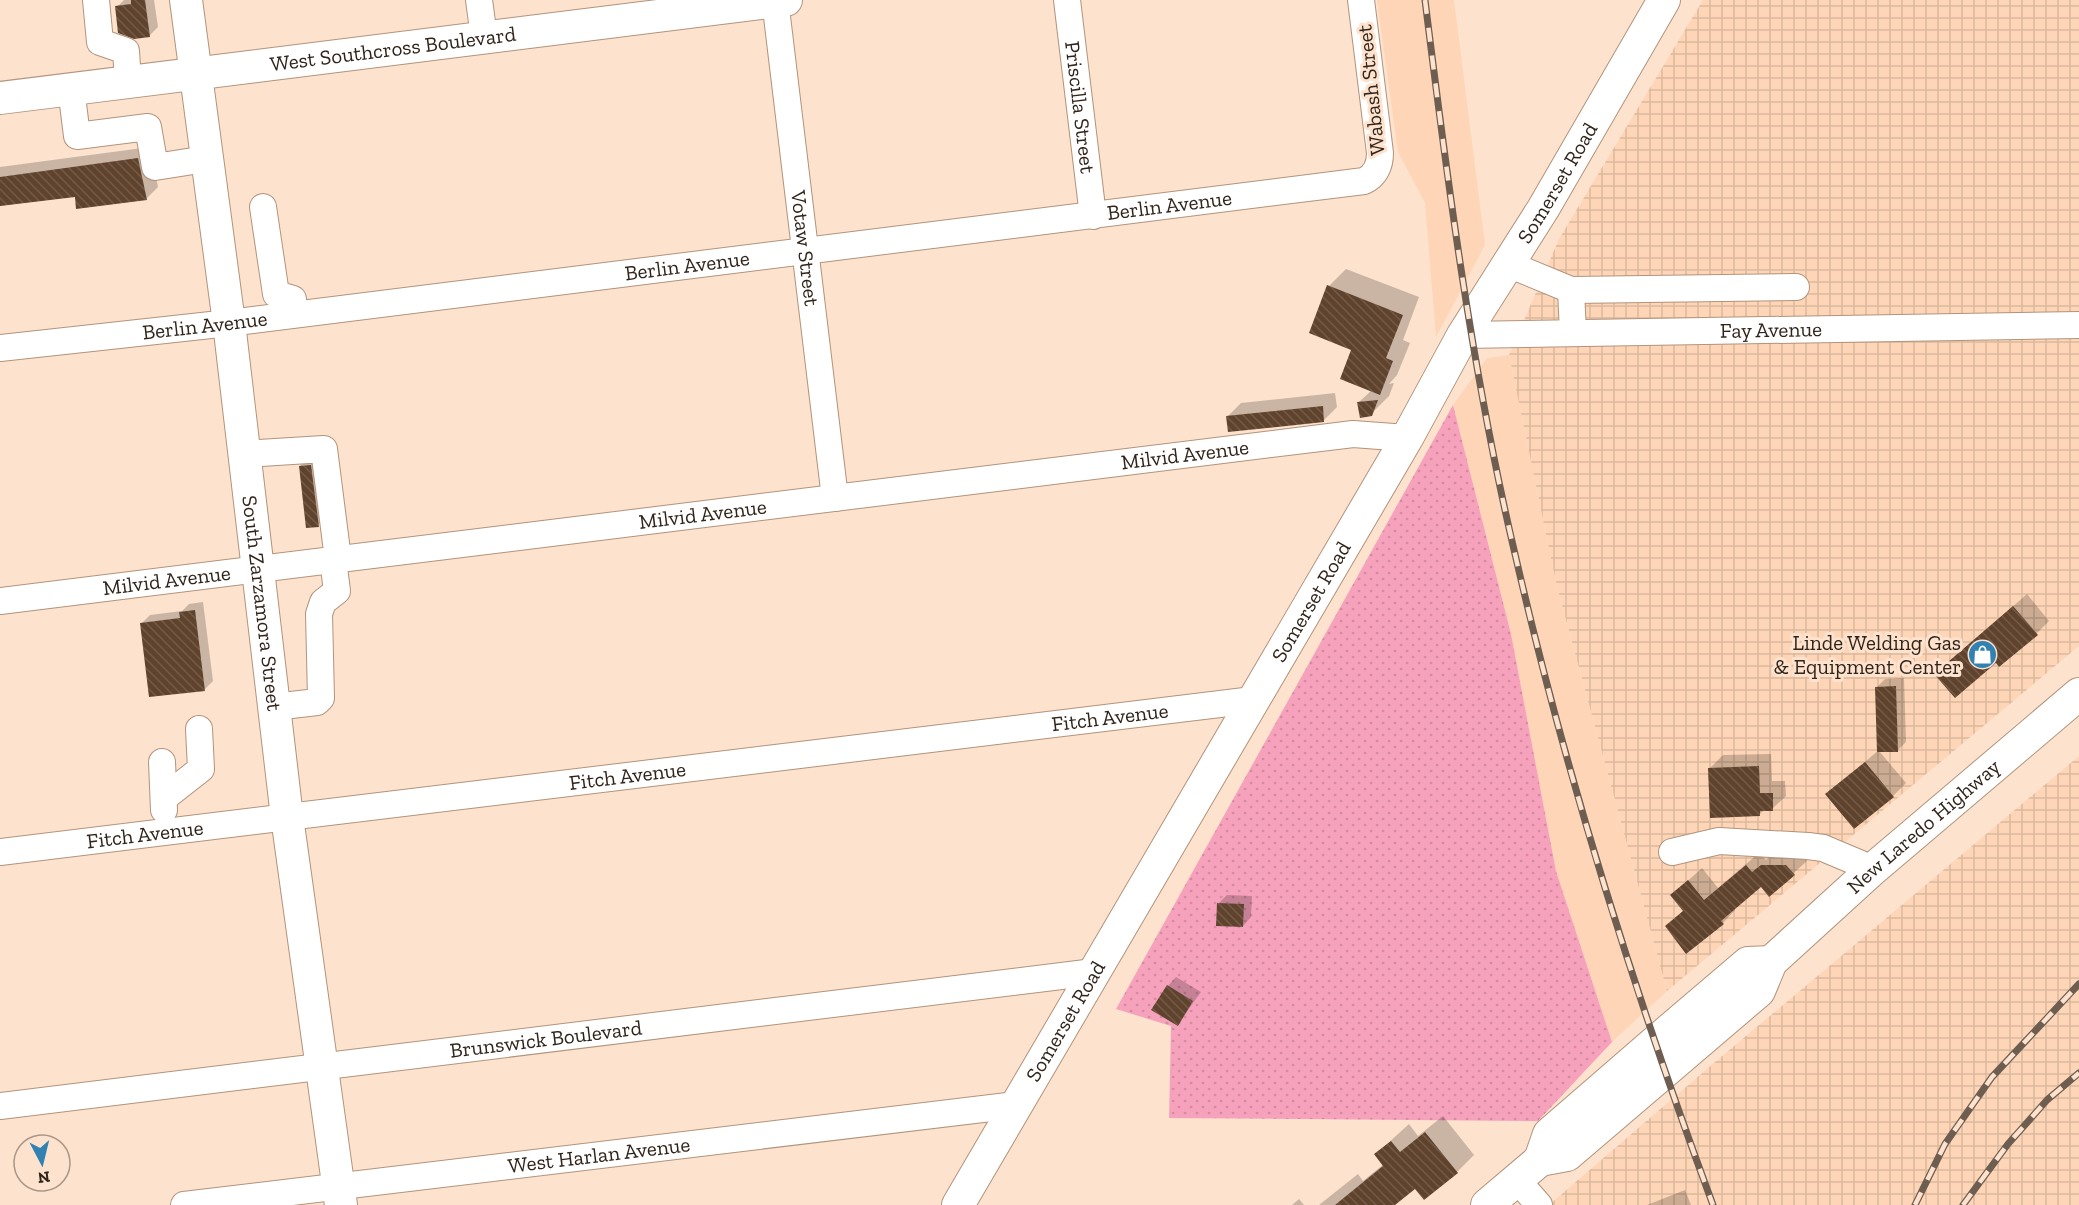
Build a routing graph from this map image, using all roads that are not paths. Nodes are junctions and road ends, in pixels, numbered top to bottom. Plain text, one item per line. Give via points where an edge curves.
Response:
1 (96, 0) edge
2 (186, 0) edge
3 (479, 0) edge
4 (779, 0) edge
5 (1067, 0) edge
6 (1361, 0) edge
7 (1664, 0) edge
8 (484, 38) junction
9 (194, 73) junction
10 (128, 81) junction
11 (71, 88) junction
12 (0, 98) edge
13 (206, 159) junction
14 (1371, 178) joint
15 (263, 207) dead end
16 (1094, 216) junction
17 (805, 252) junction
18 (1508, 264) junction
19 (1796, 287) dead end
20 (1571, 290) junction
21 (294, 314) junction
22 (229, 323) junction
23 (2079, 325) edge
24 (1574, 333) junction
25 (1463, 335) junction
26 (0, 348) edge
27 (1407, 438) junction
28 (244, 454) junction
29 (835, 498) junction
30 (336, 559) junction
31 (258, 569) junction
32 (0, 601) edge
33 (2079, 694) edge
34 (1253, 700) junction
35 (274, 707) junction
36 (199, 729) dead end
37 (162, 762) dead end
38 (164, 798) junction
39 (287, 817) junction
40 (165, 832) junction
41 (0, 852) edge
42 (1672, 852) dead end
43 (1873, 870) junction
44 (1094, 972) junction
45 (322, 1066) junction
46 (1016, 1105) junction
47 (0, 1106) edge
48 (1517, 1180) junction
49 (340, 1195) edge
50 (183, 1205) edge
51 (958, 1205) edge
52 (1487, 1205) edge
53 (1539, 1205) edge

1 - 10 street via 100,42 126,51
2 - 9 main road, South Zarzamora Street
3 - 8 street
4 - 8 main road, West Southcross Boulevard
4 - 17 street, Votaw Street
5 - 16 street, Priscilla Street
6 - 14 street, Wabash Street via 1380,153 1380,163
7 - 18 main road, Somerset Road
8 - 9 main road, West Southcross Boulevard
9 - 10 main road, West Southcross Boulevard
9 - 13 main road, South Zarzamora Street
10 - 11 main road, West Southcross Boulevard
11 - 12 main road, West Southcross Boulevard
11 - 13 street via 77,136 148,127 155,167
13 - 22 main road, South Zarzamora Street
14 - 16 street, Berlin Avenue
15 - 21 street via 276,294 292,299
16 - 17 street, Berlin Avenue
17 - 21 street, Berlin Avenue
17 - 29 street, Votaw Street
18 - 20 street
18 - 25 main road, Somerset Road
19 - 20 street
20 - 24 street
21 - 22 street, Berlin Avenue
22 - 26 street, Berlin Avenue
22 - 28 main road, South Zarzamora Street
23 - 24 street, Fay Avenue
24 - 25 street, Fay Avenue
25 - 27 main road, Somerset Road
27 - 29 street, Milvid Avenue via 1353,434
27 - 34 main road, Somerset Road
28 - 30 street via 324,449
28 - 31 main road, South Zarzamora Street
29 - 30 street, Milvid Avenue
30 - 31 street, Milvid Avenue
30 - 35 street via 337,591 323,602 319,614 321,698 317,702
31 - 32 street, Milvid Avenue
31 - 35 main road, South Zarzamora Street
33 - 43 main road, New Laredo Highway
34 - 39 street, Fitch Avenue
34 - 44 main road, Somerset Road
35 - 39 main road, South Zarzamora Street
36 - 38 street via 201,769
37 - 38 street
38 - 40 street
39 - 40 street, Fitch Avenue
39 - 45 main road, South Zarzamora Street
40 - 41 street, Fitch Avenue
42 - 43 street via 1719,841 1823,848
43 - 48 main road, New Laredo Highway via 1771,962 1759,991 1567,1155 1540,1160
44 - 45 street, Brunswick Boulevard
44 - 46 main road, Somerset Road
45 - 47 street, Brunswick Boulevard
45 - 49 main road, South Zarzamora Street
46 - 49 street, West Harlan Avenue
46 - 51 main road, Somerset Road
48 - 52 main road, New Laredo Highway
48 - 53 street
49 - 50 street, West Harlan Avenue

